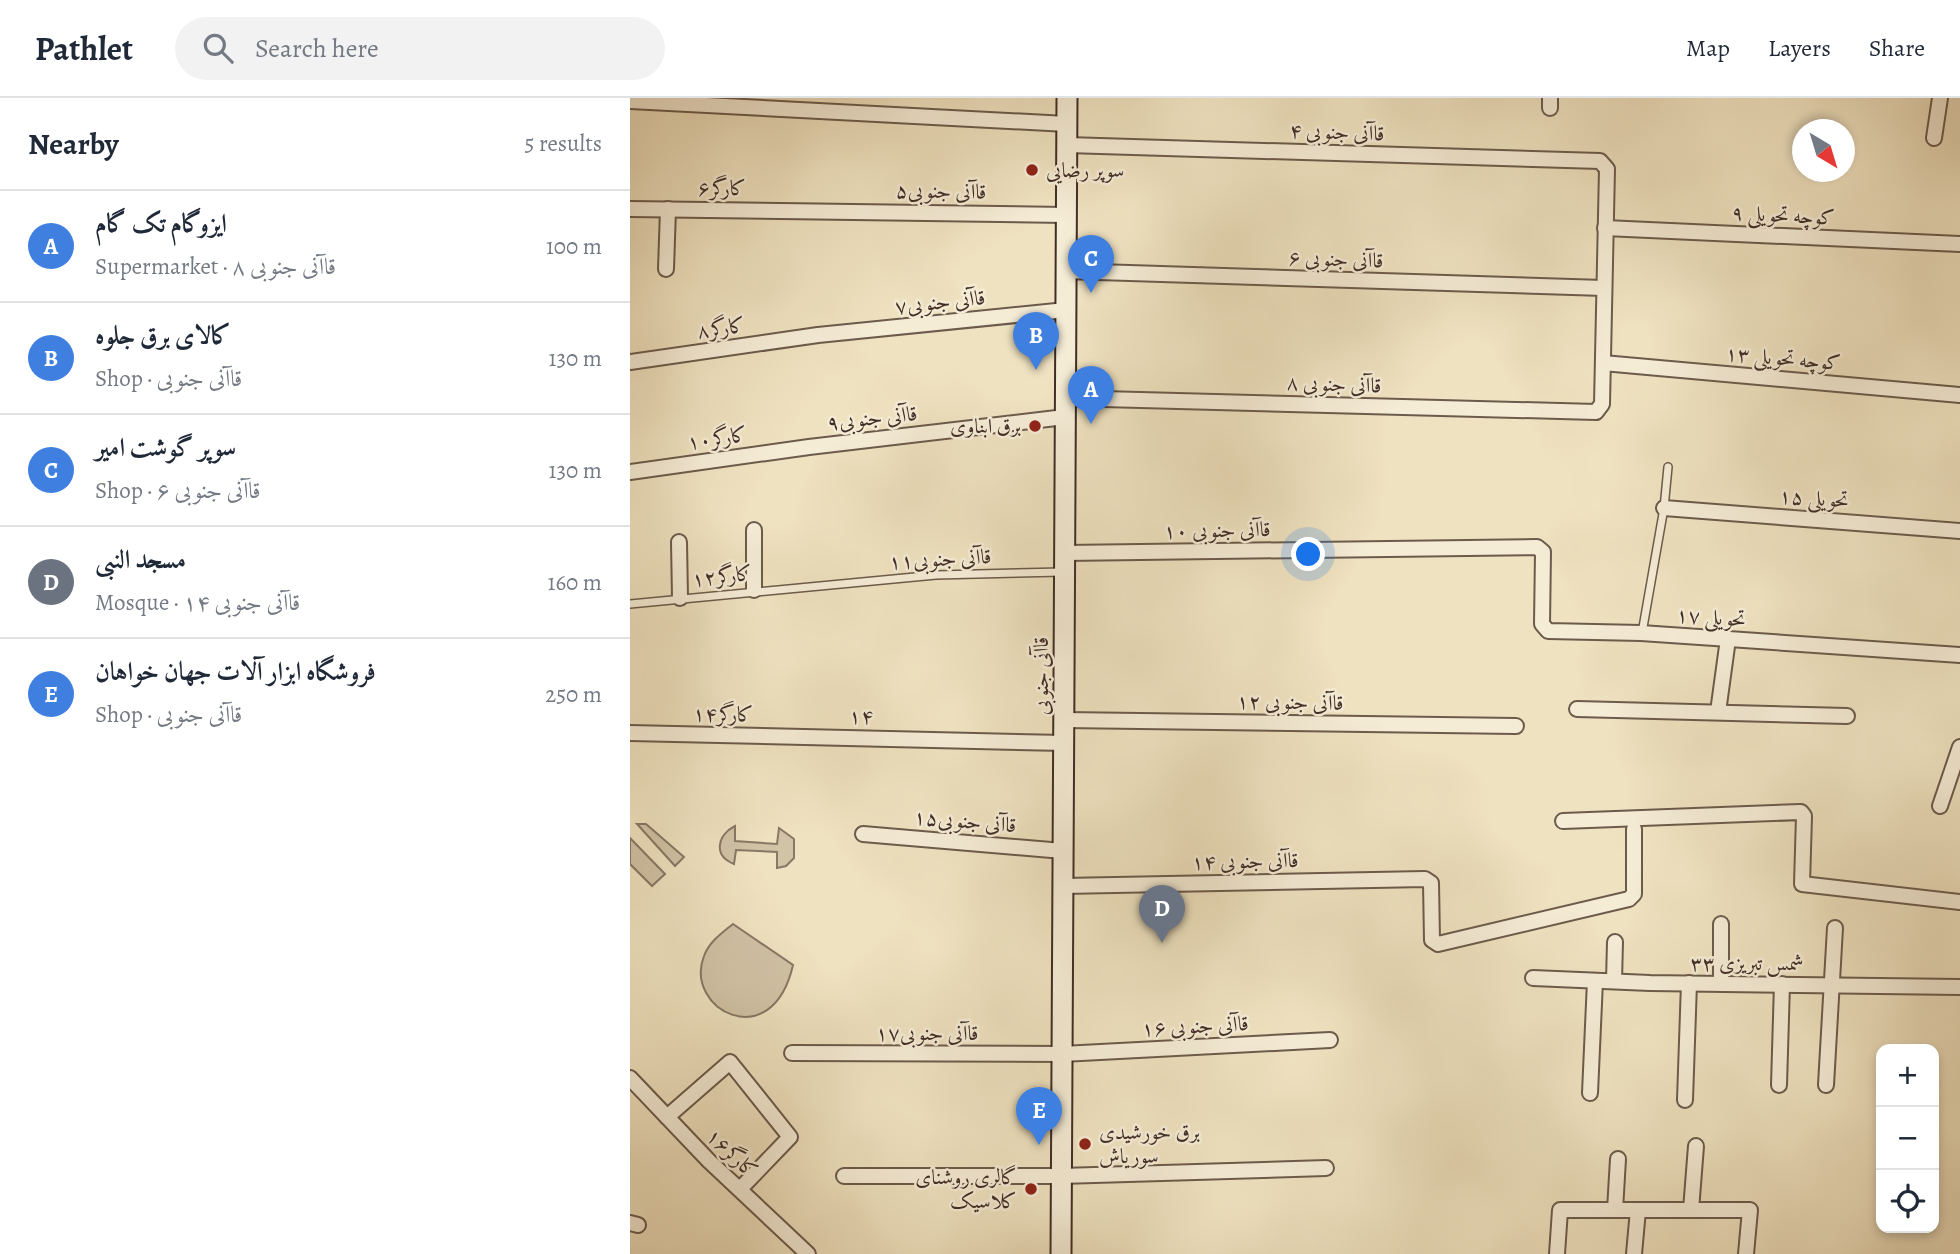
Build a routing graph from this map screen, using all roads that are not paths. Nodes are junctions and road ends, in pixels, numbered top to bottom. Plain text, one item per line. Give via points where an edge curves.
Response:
1 (1067, 98) edge
2 (1940, 98) edge
3 (630, 101) edge
4 (1067, 124) junction
5 (1934, 138) dead end
6 (1067, 145) junction
7 (630, 209) edge
8 (668, 209) junction
9 (814, 210) joint
10 (1066, 215) junction
11 (1605, 228) junction
12 (1960, 244) edge
13 (666, 269) dead end
14 (1066, 271) junction
15 (1604, 288) junction
16 (1066, 310) junction
17 (818, 335) joint
18 (630, 362) edge
19 (1603, 363) junction
20 (1960, 395) edge
21 (1065, 408) junction
22 (809, 447) joint
23 (1668, 467) dead end
24 (630, 472) edge
25 (1664, 508) junction
26 (754, 530) dead end
27 (1960, 531) edge
28 (679, 542) dead end
29 (1537, 547) joint
30 (1065, 562) junction
31 (818, 585) joint
32 (754, 590) junction
33 (680, 598) junction
34 (630, 604) edge
35 (1641, 634) junction
36 (1728, 639) junction
37 (1960, 655) edge
38 (1577, 709) dead end
39 (1718, 712) junction
40 (1847, 716) dead end
41 (1064, 720) junction
42 (1516, 726) dead end
43 (630, 733) edge
44 (816, 736) joint
45 (1064, 743) junction
46 (1960, 747) edge
47 (1940, 806) dead end
48 (1563, 821) dead end
49 (1634, 829) dead end
50 (863, 834) dead end
51 (1063, 850) junction
52 (1063, 886) junction
53 (1960, 902) edge
54 (1721, 923) dead end
55 (1835, 928) dead end
56 (1615, 942) dead end
57 (1533, 978) dead end
58 (1595, 981) junction
59 (1614, 981) junction
60 (1689, 984) junction
61 (1721, 984) junction
62 (1782, 984) junction
63 (1833, 985) junction
64 (1960, 987) edge
65 (1330, 1040) dead end
66 (792, 1053) dead end
67 (1062, 1054) junction
68 (630, 1079) edge
69 (1779, 1085) dead end
70 (1826, 1085) dead end
71 (1590, 1093) dead end
72 (1685, 1100) dead end
73 (667, 1117) junction
74 (1696, 1146) dead end
75 (1618, 1159) dead end
76 (1326, 1168) dead end
77 (844, 1176) dead end
78 (1061, 1176) junction
79 (740, 1189) junction
80 (1615, 1210) junction
81 (1638, 1210) junction
82 (1691, 1210) junction
83 (808, 1254) edge
84 (1061, 1254) edge
85 (1557, 1254) edge
86 (1634, 1254) edge
87 (1746, 1254) edge

1 - 4 main road, قاآنی جنوبی
2 - 5 street
3 - 4 street
4 - 6 main road, قاآنی جنوبی
6 - 10 main road, قاآنی جنوبی
6 - 11 street, قاآنی جنوبی ۴ via 1600,161 1605,163
7 - 8 street, کارگر۶
8 - 9 street, کارگر۶
8 - 13 street
9 - 10 street, قاآنی جنوبی۵
10 - 14 main road, قاآنی جنوبی
11 - 12 street, کوچه تحویلی ۹
11 - 15 street
14 - 15 street, قاآنی جنوبی ۶
14 - 16 main road, قاآنی جنوبی
15 - 19 street
16 - 17 street, قاآنی جنوبی۷
16 - 21 main road, قاآنی جنوبی
17 - 18 street, کارگر۸
19 - 20 street, کوچه تحویلی ۱۳
19 - 21 street, قاآنی جنوبی ۸ via 1601,409 1595,412
21 - 22 street, قاآنی جنوبی۹
21 - 30 main road, قاآنی جنوبی
22 - 24 street, کارگر۱۰
23 - 25 lane
25 - 27 street, تحویلی ۱۵
25 - 35 lane
26 - 32 street
28 - 33 street
29 - 30 street, قاآنی جنوبی ۱۰
29 - 35 street, تحویلی ۱۷ via 1542,552 1543,629
30 - 31 lane, قاآنی جنوبی۱۱
30 - 41 main road, قاآنی جنوبی
31 - 32 lane, کارگر۱۲
32 - 33 lane, کارگر۱۲
33 - 34 lane, کارگر۱۲
35 - 36 street, تحویلی ۱۷
36 - 37 street, تحویلی ۱۷
36 - 39 street
38 - 39 street
39 - 40 street
41 - 42 street, قاآنی جنوبی ۱۲
41 - 45 main road, قاآنی جنوبی
43 - 44 street, کارگر۱۴
44 - 45 street, ۱۴
45 - 51 main road, قاآنی جنوبی
46 - 47 street
48 - 53 street via 1801,812 1802,884
49 - 52 street, قاآنی جنوبی ۱۴ via 1634,894 1629,899 1438,944 1432,940 1429,880
50 - 51 street, قاآنی جنوبی۱۵
51 - 52 main road, قاآنی جنوبی
52 - 67 main road, قاآنی جنوبی
54 - 61 street
55 - 63 street
56 - 59 street
57 - 58 street, شمس تبریزی ۳۳
58 - 59 street, شمس تبریزی ۳۳
58 - 71 street
59 - 60 street, شمس تبریزی ۳۳
60 - 61 street, شمس تبریزی ۳۳
60 - 72 street
61 - 62 street, شمس تبریزی ۳۳
62 - 63 street, شمس تبریزی ۳۳
62 - 69 street
63 - 64 street, شمس تبریزی ۳۳
63 - 70 street
65 - 67 street, قاآنی جنوبی ۱۶
66 - 67 street, قاآنی جنوبی۱۷
67 - 78 main road, قاآنی جنوبی
68 - 73 street, کارگر۱۶
73 - 79 street, کارگر۱۶
73 - 79 street via 730,1062 790,1137
74 - 82 street
75 - 80 street
76 - 78 street
77 - 78 street
78 - 84 main road, قاآنی جنوبی
79 - 83 street, کارگر۱۶
80 - 81 street
80 - 85 street via 1560,1210
81 - 82 street
81 - 86 street
82 - 87 street via 1750,1210

